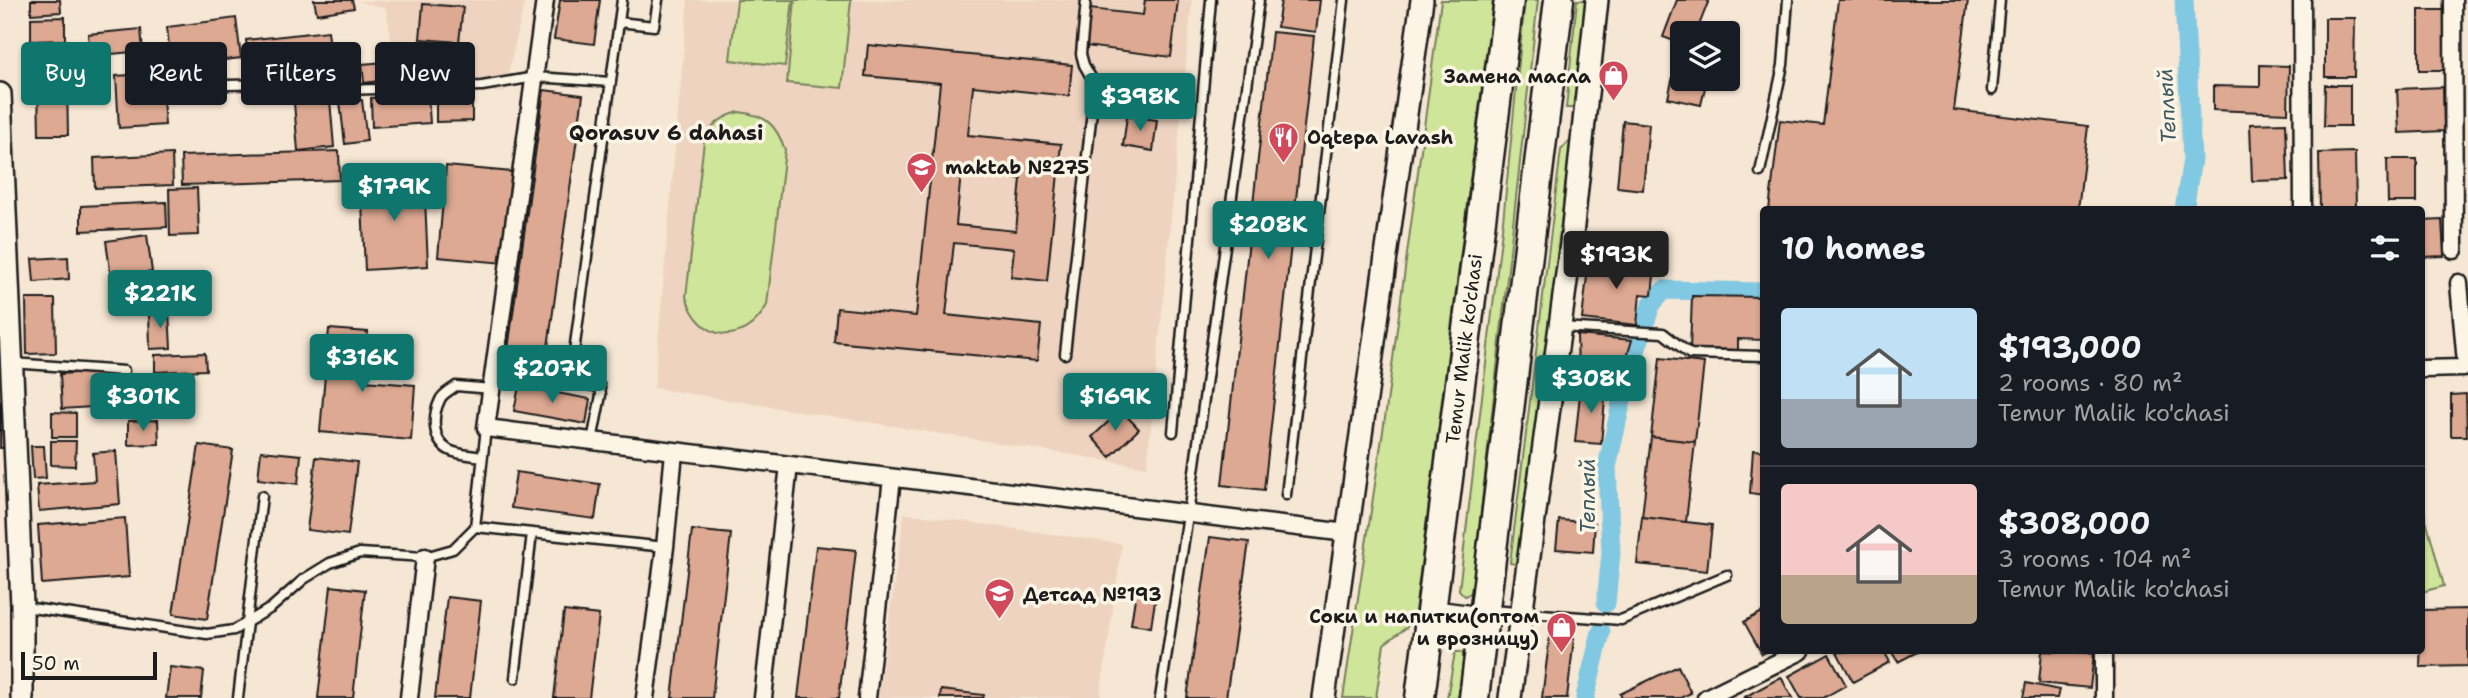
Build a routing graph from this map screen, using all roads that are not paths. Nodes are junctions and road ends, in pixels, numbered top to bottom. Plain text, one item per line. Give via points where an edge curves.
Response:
1 (545, 0) edge
2 (622, 0) edge
3 (658, 0) edge
4 (1086, 0) edge
5 (1211, 0) edge
6 (1259, 0) edge
7 (1344, 0) edge
8 (1422, 0) edge
9 (1508, 0) edge
10 (1559, 0) edge
11 (1597, 0) edge
12 (1788, 0) edge
13 (2000, 0) edge
14 (2302, 0) edge
15 (2453, 0) edge
16 (619, 22) junction
17 (535, 77) junction
18 (611, 82) junction
19 (227, 85) dead end
20 (1992, 90) dead end
21 (0, 94) edge
22 (1760, 172) dead end
23 (2303, 206) edge
24 (2454, 250) dead end
25 (2459, 283) dead end
26 (4, 299) edge
27 (1560, 327) junction
28 (1065, 354) dead end
29 (1760, 356) edge
30 (12, 363) junction
31 (495, 368) junction
32 (2425, 369) edge
33 (124, 371) dead end
34 (570, 382) junction
35 (492, 389) junction
36 (486, 428) junction
37 (1173, 432) dead end
38 (592, 441) junction
39 (674, 452) junction
40 (482, 457) junction
41 (789, 465) junction
42 (892, 478) junction
43 (1286, 495) dead end
44 (262, 496) dead end
45 (1188, 515) junction
46 (475, 527) junction
47 (531, 533) junction
48 (1347, 533) junction
49 (665, 547) junction
50 (425, 557) junction
51 (1727, 575) dead end
52 (22, 607) junction
53 (1522, 613) junction
54 (1431, 615) junction
55 (1486, 616) junction
56 (248, 621) junction
57 (1795, 654) edge
58 (2104, 654) edge
59 (515, 678) dead end
60 (22, 698) edge
61 (238, 698) edge
62 (408, 698) edge
63 (645, 698) edge
64 (763, 698) edge
65 (867, 698) edge
66 (1160, 698) edge
67 (1324, 698) edge
68 (1420, 698) edge
69 (1474, 698) edge
70 (1510, 698) edge
71 (1706, 698) edge
72 (2104, 698) edge

1 - 17 street
2 - 16 lane
3 - 16 lane via 654,26
4 - 28 lane via 1081,54 1095,84
5 - 37 lane
6 - 45 lane
7 - 43 lane
8 - 48 street
9 - 54 highway, Temur Malik ko'chasi
10 - 55 highway
11 - 27 street
12 - 22 lane via 1783,65
13 - 20 lane
14 - 23 street
15 - 24 street
16 - 18 lane
17 - 18 lane
17 - 19 lane via 482,86 343,90
17 - 31 street
18 - 34 lane
21 - 26 street
25 - 32 street via 2466,363 2463,368
26 - 30 street
27 - 29 lane via 1663,333 1690,354
27 - 53 street
30 - 33 lane
30 - 52 street
31 - 34 lane
31 - 35 street
34 - 38 lane via 600,387
35 - 36 street
35 - 40 lane via 456,386 440,398 435,416 441,445 452,452
36 - 38 street
36 - 40 lane
38 - 39 street
39 - 41 street
39 - 49 street
40 - 46 lane
41 - 42 street
41 - 64 street
42 - 45 street
42 - 65 street
44 - 56 lane
45 - 48 street
45 - 66 lane
46 - 47 lane
46 - 50 lane via 453,549
47 - 49 lane
47 - 59 lane
48 - 67 street
49 - 63 street
50 - 56 lane via 360,553 330,563
50 - 62 street
51 - 53 lane via 1621,620
52 - 56 lane via 207,634 234,630
52 - 60 street
53 - 55 lane
53 - 70 street
54 - 55 highway
54 - 68 highway, Temur Malik ko'chasi
55 - 69 highway
56 - 61 lane
57 - 71 street
58 - 72 street

